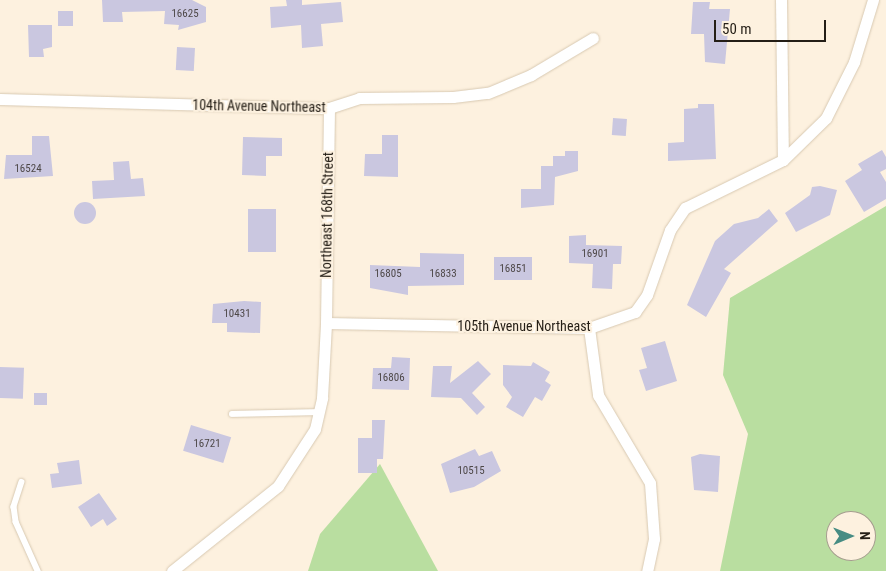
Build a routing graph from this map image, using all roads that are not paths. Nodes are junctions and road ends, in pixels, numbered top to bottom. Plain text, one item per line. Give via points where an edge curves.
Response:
1 (781, 0) edge
2 (873, 0) edge
3 (593, 38) dead end
4 (0, 99) edge
5 (329, 108) junction
6 (783, 160) junction
7 (326, 323) junction
8 (589, 328) junction
9 (319, 412) junction
10 (232, 414) dead end
11 (22, 482) dead end
12 (38, 571) edge
13 (172, 571) edge
14 (647, 571) edge

1 - 6 street
2 - 6 street, 105th Avenue Northeast via 854,62 835,104 805,143
3 - 5 street, 104th Avenue Northeast via 531,75 488,93 359,98
4 - 5 street, 104th Avenue Northeast
5 - 7 street, Northeast 168th Street
6 - 8 street, 105th Avenue Northeast via 685,208 670,230 648,295 635,312
7 - 8 street, 105th Avenue Northeast
7 - 9 street, Northeast 168th Street
8 - 14 street via 598,395 650,483 654,539
9 - 10 lane
9 - 13 street, Northeast 168th Street via 302,453 278,486
11 - 12 lane via 14,507 16,522

